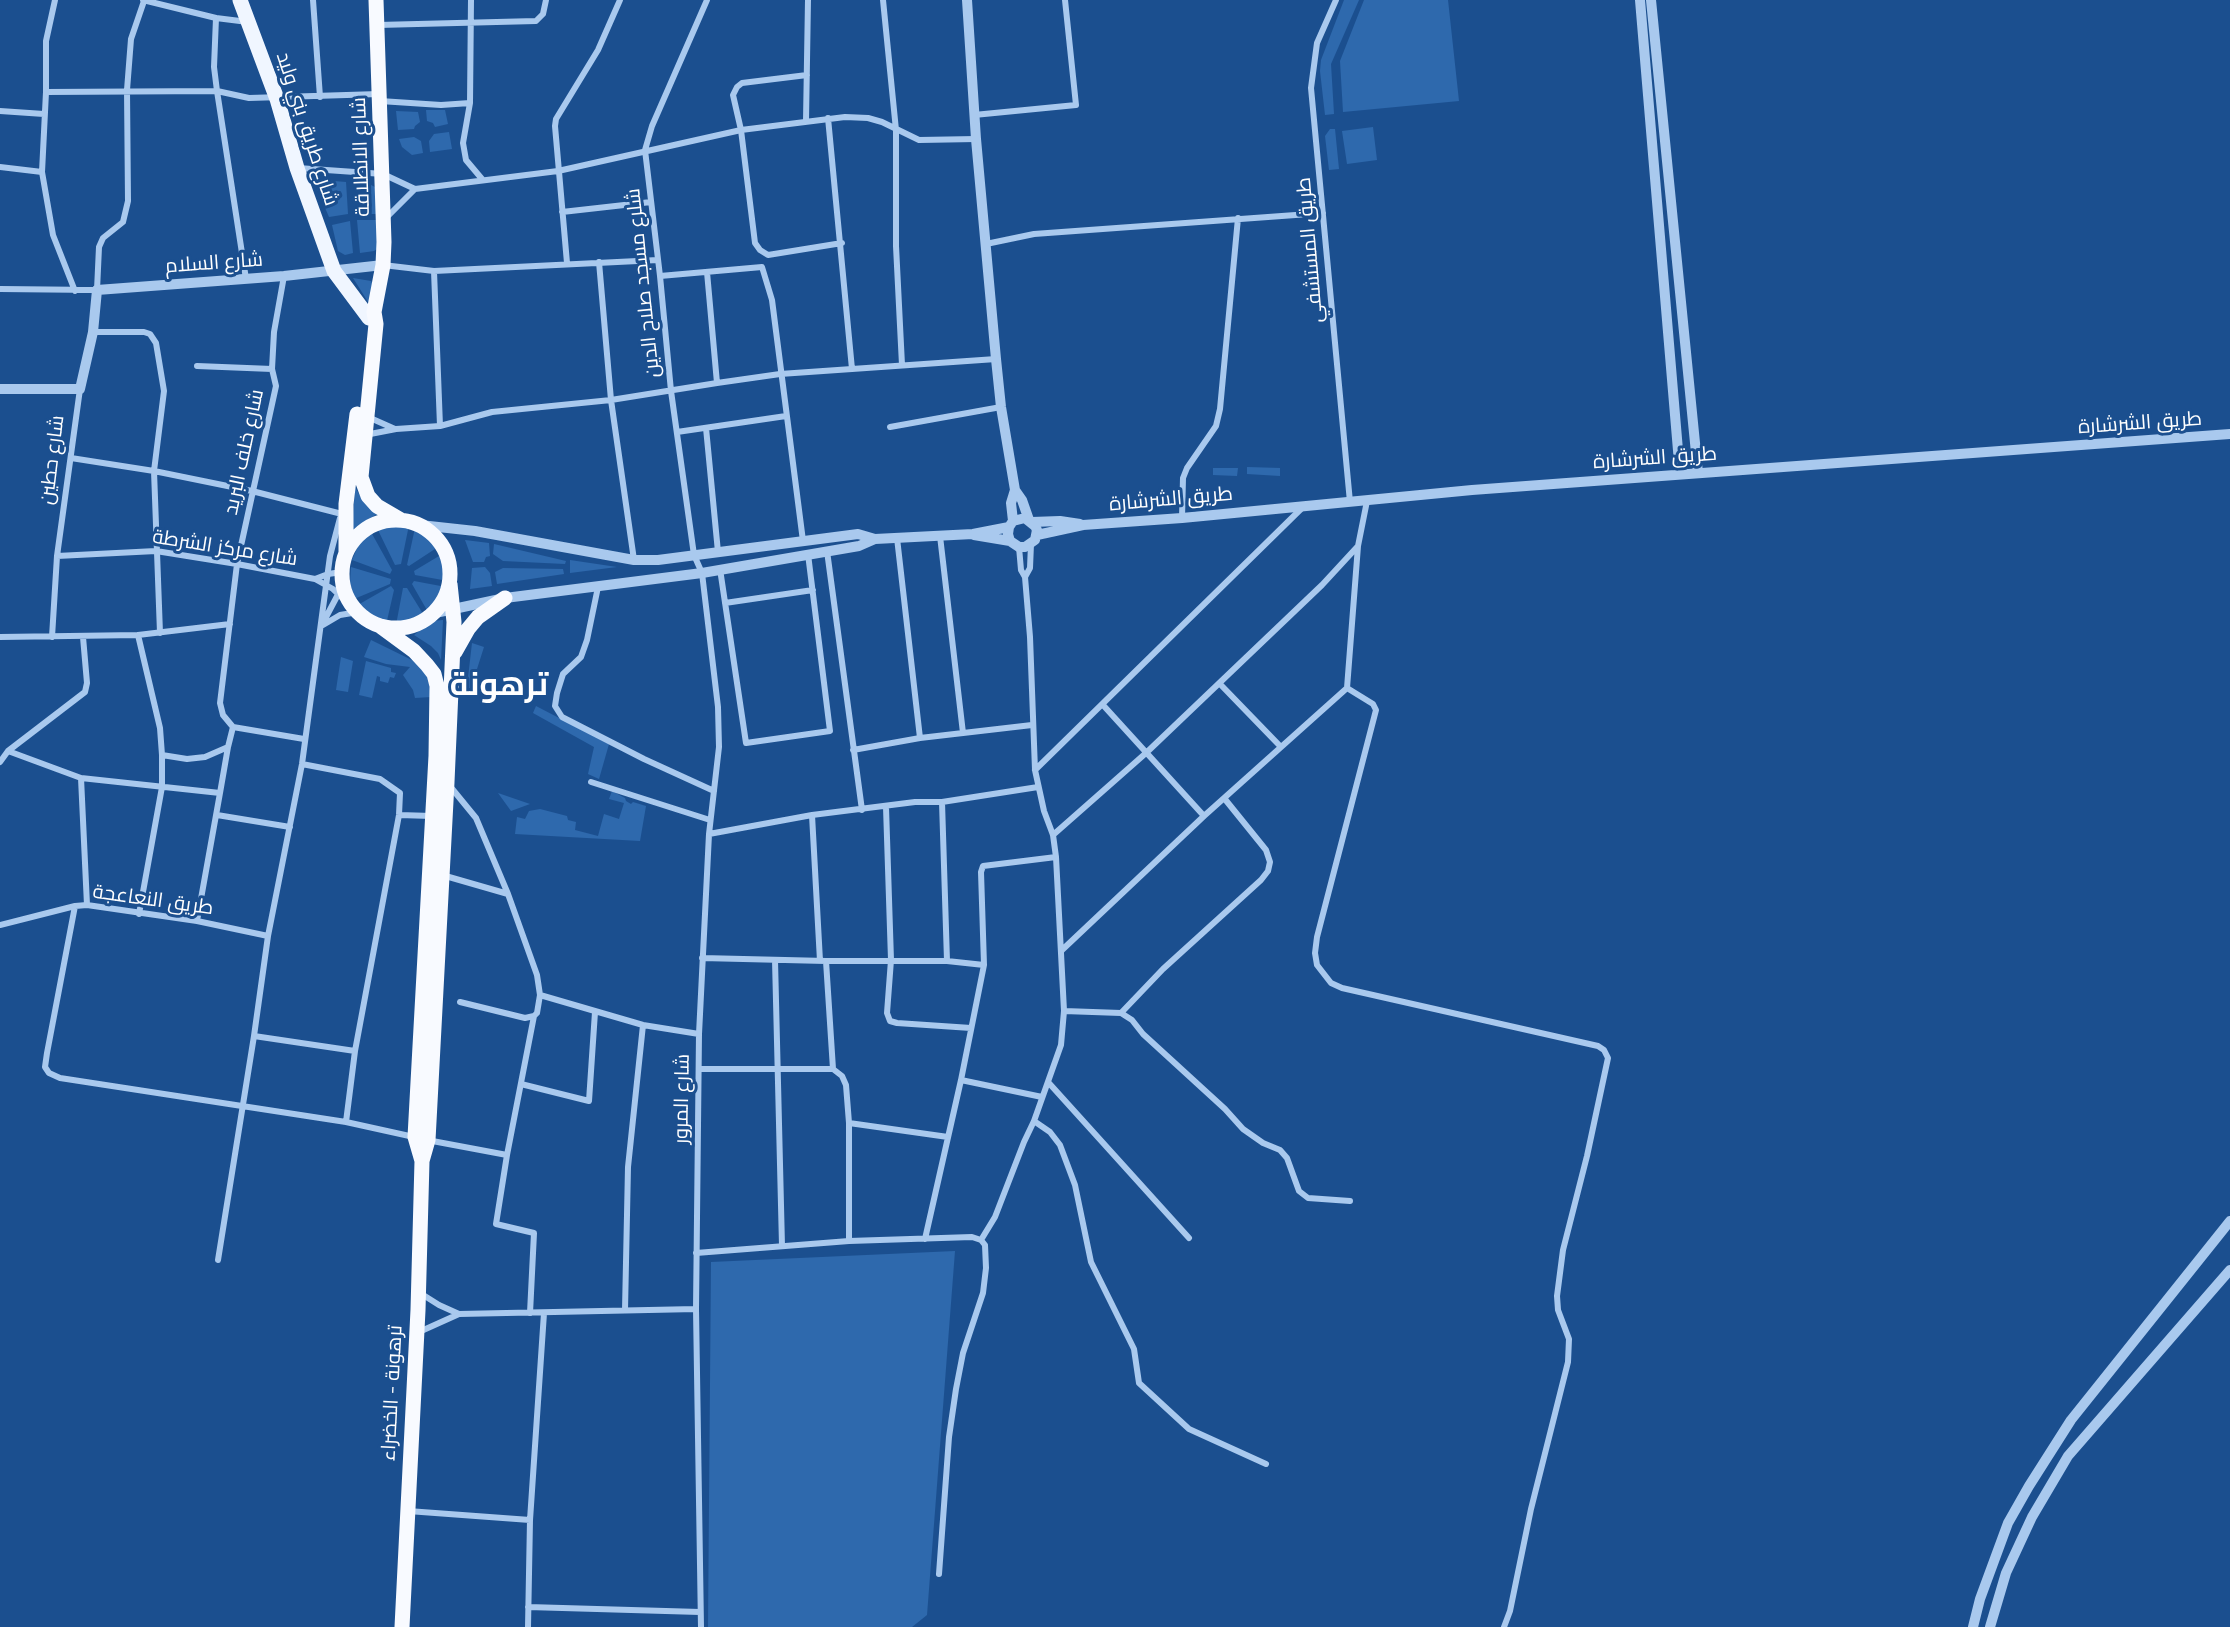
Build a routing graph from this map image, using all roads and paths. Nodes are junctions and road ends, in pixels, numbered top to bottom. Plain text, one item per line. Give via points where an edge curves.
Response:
1 (55, 0) edge
2 (143, 0) edge
3 (240, 0) edge
4 (313, 0) edge
5 (376, 0) edge
6 (471, 0) edge
7 (546, 0) edge
8 (620, 0) edge
9 (707, 0) edge
10 (808, 0) edge
11 (883, 0) edge
12 (967, 0) edge
13 (1065, 0) edge
14 (1336, 0) edge
15 (1640, 0) edge
16 (1651, 0) edge
17 (216, 18) junction
18 (249, 22) junction
19 (472, 23) junction
20 (376, 25) junction
21 (807, 75) junction
22 (127, 90) junction
23 (217, 91) junction
24 (46, 92) junction
25 (320, 97) junction
26 (380, 97) junction
27 (277, 99) junction
28 (470, 104) junction
29 (0, 111) edge
30 (44, 114) junction
31 (974, 115) junction
32 (828, 118) junction
33 (806, 121) junction
34 (741, 130) junction
35 (896, 130) junction
36 (976, 139) junction
37 (645, 150) junction
38 (0, 167) edge
39 (297, 168) junction
40 (558, 171) junction
41 (42, 172) junction
42 (382, 174) junction
43 (482, 179) junction
44 (415, 189) junction
45 (651, 202) junction
46 (562, 212) junction
47 (1323, 213) junction
48 (1238, 218) junction
49 (384, 220) junction
50 (842, 243) junction
51 (986, 244) junction
52 (658, 260) junction
53 (599, 262) junction
54 (567, 263) junction
55 (382, 265) junction
56 (334, 271) junction
57 (434, 271) junction
58 (707, 272) junction
59 (284, 276) junction
60 (660, 276) junction
61 (246, 279) junction
62 (0, 289) edge
63 (97, 290) junction
64 (75, 291) junction
65 (372, 315) junction
66 (93, 332) junction
67 (996, 359) junction
68 (902, 365) junction
69 (197, 366) dead end
70 (272, 369) junction
71 (852, 369) junction
72 (780, 374) junction
73 (717, 382) junction
74 (0, 389) edge
75 (80, 389) junction
76 (671, 391) junction
77 (611, 400) junction
78 (1001, 407) junction
79 (366, 416) junction
80 (786, 416) junction
81 (440, 426) junction
82 (890, 427) dead end
83 (706, 428) junction
84 (396, 429) junction
85 (676, 432) junction
86 (2230, 434) edge
87 (364, 436) junction
88 (71, 458) junction
89 (154, 471) junction
90 (1698, 473) junction
91 (1680, 474) junction
92 (252, 490) junction
93 (1015, 490) junction
94 (1367, 501) junction
95 (1350, 502) junction
96 (1305, 505) junction
97 (344, 509) junction
98 (1182, 518) junction
99 (401, 520) junction
100 (1031, 521) junction
101 (1011, 524) junction
102 (420, 525) junction
103 (1083, 525) junction
104 (973, 534) junction
105 (940, 536) junction
106 (897, 538) junction
107 (875, 539) junction
108 (1034, 540) junction
109 (803, 541) junction
110 (1015, 544) junction
111 (1358, 546) junction
112 (156, 550) junction
113 (827, 551) junction
114 (718, 552) junction
115 (346, 553) junction
116 (808, 554) junction
117 (694, 555) junction
118 (57, 556) junction
119 (634, 560) junction
120 (237, 564) junction
121 (720, 569) junction
122 (702, 573) junction
123 (1025, 577) junction
124 (315, 579) junction
125 (338, 581) junction
126 (450, 584) junction
127 (326, 585) junction
128 (598, 587) junction
129 (813, 590) junction
130 (505, 598) junction
131 (725, 603) junction
132 (454, 608) junction
133 (355, 610) junction
134 (435, 613) junction
135 (230, 624) junction
136 (322, 625) junction
137 (380, 626) junction
138 (160, 633) junction
139 (138, 635) junction
140 (0, 637) edge
141 (52, 637) junction
142 (83, 637) junction
143 (452, 658) junction
144 (1220, 684) junction
145 (1347, 688) junction
146 (1103, 705) junction
147 (1032, 725) junction
148 (233, 727) junction
149 (963, 733) junction
150 (921, 738) junction
151 (304, 739) junction
152 (228, 747) junction
153 (1281, 747) junction
154 (854, 750) junction
155 (8, 751) junction
156 (1146, 753) junction
157 (162, 755) junction
158 (0, 762) edge
159 (302, 764) junction
160 (1035, 770) junction
161 (81, 778) junction
162 (447, 782) junction
163 (591, 782) dead end
164 (162, 787) junction
165 (1038, 788) junction
166 (714, 790) junction
167 (220, 793) junction
168 (1224, 798) junction
169 (942, 802) junction
170 (886, 807) junction
171 (862, 810) junction
172 (217, 815) junction
173 (399, 815) junction
174 (812, 815) junction
175 (432, 816) junction
176 (1204, 816) junction
177 (710, 820) junction
178 (290, 827) junction
179 (708, 834) junction
180 (1053, 835) junction
181 (1056, 857) junction
182 (441, 875) junction
183 (508, 894) junction
184 (87, 905) junction
185 (75, 906) junction
186 (139, 914) junction
187 (197, 921) junction
188 (0, 925) edge
189 (268, 936) junction
190 (1061, 951) junction
191 (702, 958) junction
192 (775, 960) junction
193 (891, 960) junction
194 (823, 961) junction
195 (947, 961) junction
196 (984, 964) junction
197 (540, 994) junction
198 (460, 1002) dead end
199 (1064, 1011) junction
200 (595, 1012) junction
201 (1121, 1013) junction
202 (534, 1016) junction
203 (642, 1025) junction
204 (971, 1028) junction
205 (699, 1034) junction
206 (254, 1036) junction
207 (355, 1051) junction
208 (699, 1069) junction
209 (778, 1069) junction
210 (833, 1069) junction
211 (961, 1080) junction
212 (1047, 1082) junction
213 (521, 1084) junction
214 (1042, 1097) junction
215 (243, 1105) junction
216 (1034, 1121) junction
217 (346, 1122) junction
218 (849, 1123) junction
219 (948, 1137) junction
220 (421, 1139) junction
221 (507, 1155) junction
222 (1350, 1201) dead end
223 (2230, 1221) edge
224 (1189, 1238) dead end
225 (925, 1239) junction
226 (981, 1240) junction
227 (849, 1241) junction
228 (782, 1246) junction
229 (696, 1253) junction
230 (218, 1260) dead end
231 (2230, 1270) edge
232 (418, 1292) junction
233 (696, 1309) junction
234 (625, 1310) junction
235 (530, 1313) junction
236 (544, 1313) junction
237 (459, 1314) junction
238 (416, 1333) junction
239 (1266, 1464) dead end
240 (407, 1511) junction
241 (530, 1520) junction
242 (939, 1574) dead end
243 (528, 1606) junction
244 (700, 1612) junction
245 (402, 1627) edge
246 (528, 1627) edge
247 (701, 1627) edge
248 (1504, 1627) edge
249 (1973, 1627) edge
250 (1990, 1627) edge

1 - 24 street via 46,42
2 - 17 street
2 - 22 street via 131,39
3 - 18 main road, شارع طريق بني وليد
4 - 25 street
5 - 20 highway, شارع الانطلاقة
6 - 19 street
7 - 19 street via 543,14 536,21
8 - 40 street via 598,50 556,119
9 - 37 street, شلرع مسجد صلاح الدين
10 - 21 street
11 - 35 street
12 - 31 street
13 - 31 street via 1076,105
14 - 47 street, طريق المستشفي via 1317,43 1311,88
15 - 91 street
16 - 90 street
17 - 18 street
17 - 23 street
18 - 27 main road, شارع طريق بني وليد
19 - 20 street
19 - 28 street
20 - 26 highway, شارع الانطلاقة
21 - 33 street
21 - 34 street via 736,87 733,95
22 - 23 street
22 - 24 street
22 - 63 street via 128,201 123,222 103,238 99,247
23 - 27 street
23 - 61 street
24 - 30 street
25 - 26 street
25 - 27 street
26 - 28 street via 441,105
26 - 42 highway, شارع الانطلاقة
27 - 39 main road, شارع طريق بني وليد
28 - 43 street via 463,143 466,160
29 - 30 street
30 - 41 street
31 - 36 street
32 - 33 street
32 - 35 street via 868,118
32 - 50 street
33 - 34 street
34 - 37 street
34 - 50 street via 755,243 760,250 768,255
35 - 36 street via 919,140
35 - 68 street
36 - 51 street
37 - 40 street
37 - 45 street, شلرع مسجد صلاح الدين
38 - 41 street
39 - 42 street
39 - 56 main road, شارع طريق بني وليد
40 - 43 street
40 - 46 street
41 - 64 street via 53,235
42 - 44 street
42 - 49 highway, شارع الانطلاقة
43 - 44 street
44 - 49 street
45 - 46 street
45 - 52 street, شلرع مسجد صلاح الدين
46 - 54 street
47 - 48 street
47 - 95 street, طريق المستشفي
48 - 51 street via 1034,234
48 - 98 street via 1220,409 1216,426 1183,478
49 - 55 highway, شارع الانطلاقة
50 - 71 street
51 - 67 street
52 - 53 street
52 - 60 street, شلرع مسجد صلاح الدين
53 - 54 street
53 - 77 street
54 - 57 street
55 - 56 street, شارع السلام
55 - 57 street
55 - 65 highway, شارع الانطلاقة
56 - 59 street, شارع السلام
56 - 65 main road, شارع طريق بني وليد
57 - 81 street
58 - 60 street
58 - 72 street via 762,267 772,300
58 - 73 street
59 - 61 street, شارع السلام
59 - 70 street, شارع خلف البريد
60 - 76 street, شلرع مسجد صلاح الدين
61 - 63 street, شارع السلام
62 - 64 street
63 - 64 street
63 - 66 street, شارع حطين
65 - 79 highway via 376,324
65 - 97 highway
66 - 75 street, شارع حطين
66 - 89 street via 150,334 156,343 164,391
67 - 68 street
67 - 78 street
68 - 71 street
69 - 70 street
70 - 92 street, شارع خلف البريد via 276,386
71 - 72 street
72 - 73 street
72 - 80 street
73 - 76 street
74 - 75 street
75 - 88 street, شارع حطين
76 - 77 street
76 - 85 street, شلرع مسجد صلاح الدين
77 - 81 street via 492,412
77 - 119 street
78 - 82 street
78 - 93 street
79 - 84 street
79 - 87 highway
80 - 83 street
80 - 109 street
81 - 84 street
83 - 85 street
83 - 114 street
84 - 87 street
85 - 117 street, شلرع مسجد صلاح الدين
86 - 90 street, طريق الشرشارة
87 - 99 highway via 363,487 377,506
88 - 89 street
88 - 118 street, شارع حطين
89 - 92 street
89 - 112 street
90 - 91 street, طريق الشرشارة
91 - 94 street, طريق الشرشارة
92 - 97 street
92 - 120 street, شارع خلف البريد
93 - 100 street
93 - 101 street
94 - 95 street, طريق الشرشارة
94 - 111 street
95 - 96 street, طريق الشرشارة
96 - 98 street, طريق الشرشارة
96 - 146 street
97 - 115 highway
97 - 125 street via 332,547
98 - 103 street, طريق الشرشارة
99 - 102 highway
99 - 115 highway via 368,527
100 - 101 street via 1021,518
100 - 103 street
100 - 108 street via 1037,530
101 - 104 street
101 - 110 street via 1008,534
102 - 119 street
102 - 126 highway via 432,533 448,556
103 - 108 street
104 - 105 street
104 - 110 street
105 - 106 street
105 - 149 street
106 - 107 street
106 - 150 street
107 - 109 street via 858,534
107 - 113 street
108 - 110 street
108 - 123 street
109 - 114 street
110 - 123 street
111 - 144 street
111 - 145 street
112 - 118 street, شارع مركز الشرطة
112 - 120 street, شارع مركز الشرطة
112 - 138 street
113 - 116 street
113 - 154 street
114 - 117 street
115 - 125 highway
116 - 121 street
116 - 129 street
117 - 119 street
117 - 122 street, شلرع مسجد صلاح الدين
118 - 141 street, شارع حطين
120 - 124 street, شارع مركز الشرطة
120 - 135 street, شارع خلف البريد
121 - 122 street
121 - 131 street
122 - 128 street
122 - 166 street, شارع المرور via 718,707
123 - 147 street
124 - 125 street
124 - 127 street
125 - 127 street
125 - 127 street
125 - 133 highway
125 - 136 street
126 - 132 highway
126 - 134 highway
127 - 136 street
128 - 130 street
128 - 166 street via 581,657 563,674 555,706 562,717
129 - 131 street
129 - 131 street via 830,731 746,743
130 - 132 street
130 - 143 highway via 478,617
132 - 134 street
132 - 143 highway
133 - 136 street
133 - 137 highway
134 - 137 highway via 409,627
135 - 138 street
135 - 148 street, شارع خلف البريد via 220,704
136 - 151 street
137 - 175 highway via 414,651 434,674 437,712
138 - 139 street
139 - 142 street
139 - 157 street via 158,719
140 - 141 street
141 - 142 street
142 - 155 street via 85,692
143 - 162 highway
144 - 153 street
144 - 156 street
145 - 153 street
145 - 248 street via 1376,710 1317,937 1317,965 1323,975 1342,988 1598,1046 1608,1058 1563,1250 1557,1296 1569,1339 1568,1362
146 - 156 street
146 - 160 street
147 - 149 street
147 - 160 street
148 - 151 street
148 - 152 street
149 - 150 street
150 - 154 street
151 - 159 street
152 - 157 street via 198,759
152 - 167 street
153 - 168 street
154 - 171 street
155 - 158 street
155 - 161 street
156 - 176 street
156 - 180 street
157 - 164 street
159 - 173 street via 380,779 400,793
159 - 178 street
160 - 165 street
161 - 164 street
161 - 184 street
162 - 182 highway
162 - 183 street via 476,818
163 - 177 street
164 - 167 street
164 - 186 street
165 - 169 street
165 - 180 street
166 - 177 street, شارع المرور
167 - 172 street
168 - 176 street
168 - 201 street via 1266,850 1268,871
169 - 170 street
169 - 195 street
170 - 171 street
170 - 193 street
171 - 174 street
172 - 178 street
172 - 187 street
173 - 175 street
173 - 207 street
174 - 179 street
174 - 194 street
175 - 220 highway
176 - 190 street
177 - 179 street, شارع المرور
178 - 189 street
179 - 191 street, شارع المرور
180 - 181 street
181 - 190 street
181 - 196 street via 983,866
182 - 183 street
182 - 220 highway
183 - 197 street
184 - 185 street, طريق النعاعجة
184 - 186 street, طريق النعاعجة
185 - 188 street, طريق النعاعجة
185 - 215 street via 47,1053 45,1067 49,1073 60,1078
186 - 187 street, طريق النعاعجة
187 - 189 street, طريق النعاعجة
189 - 206 street
190 - 199 street
191 - 192 street
191 - 205 street, شارع المرور
192 - 194 street
192 - 209 street
193 - 194 street
193 - 195 street
193 - 204 street via 887,1013 890,1021
194 - 210 street
195 - 196 street
196 - 204 street
197 - 200 street
197 - 202 street
198 - 202 street via 525,1018
199 - 201 street
199 - 212 street via 1061,1045
200 - 203 street
200 - 213 street via 589,1101
201 - 222 street via 1243,1129 1280,1150 1299,1191 1308,1198
202 - 213 street
203 - 205 street
203 - 234 street via 628,1167
204 - 211 street
205 - 208 street, شارع المرور
206 - 207 street
206 - 215 street
207 - 217 street
208 - 209 street
208 - 229 street, شارع المرور
209 - 210 street
209 - 228 street
210 - 218 street via 846,1085
211 - 214 street
211 - 219 street
212 - 214 street
212 - 224 street
213 - 221 street
214 - 216 street
215 - 217 street
215 - 230 street
216 - 226 street via 995,1217
216 - 239 street via 1060,1145 1075,1185 1090,1262 1134,1349 1138,1383 1189,1429
217 - 220 street
218 - 219 street
218 - 227 street
219 - 225 street
220 - 221 street
220 - 232 highway, ترهونة - الخضراء
221 - 235 street via 496,1224 534,1233
223 - 249 street via 2071,1420 2008,1523
225 - 226 street
225 - 227 street
226 - 242 street via 985,1245 983,1293 963,1353 956,1389
227 - 228 street
228 - 229 street
229 - 233 street, شارع المرور
231 - 250 street via 2068,1456 2006,1572
232 - 237 street
232 - 238 highway, ترهونة - الخضراء
233 - 234 street
233 - 244 street, شارع المرور
234 - 236 street
235 - 236 street
235 - 237 street
236 - 241 street
237 - 238 street
238 - 240 highway, ترهونة - الخضراء
240 - 241 street
240 - 245 highway, ترهونة - الخضراء
241 - 243 street
243 - 244 street
243 - 246 street
244 - 247 street, شارع المرور

